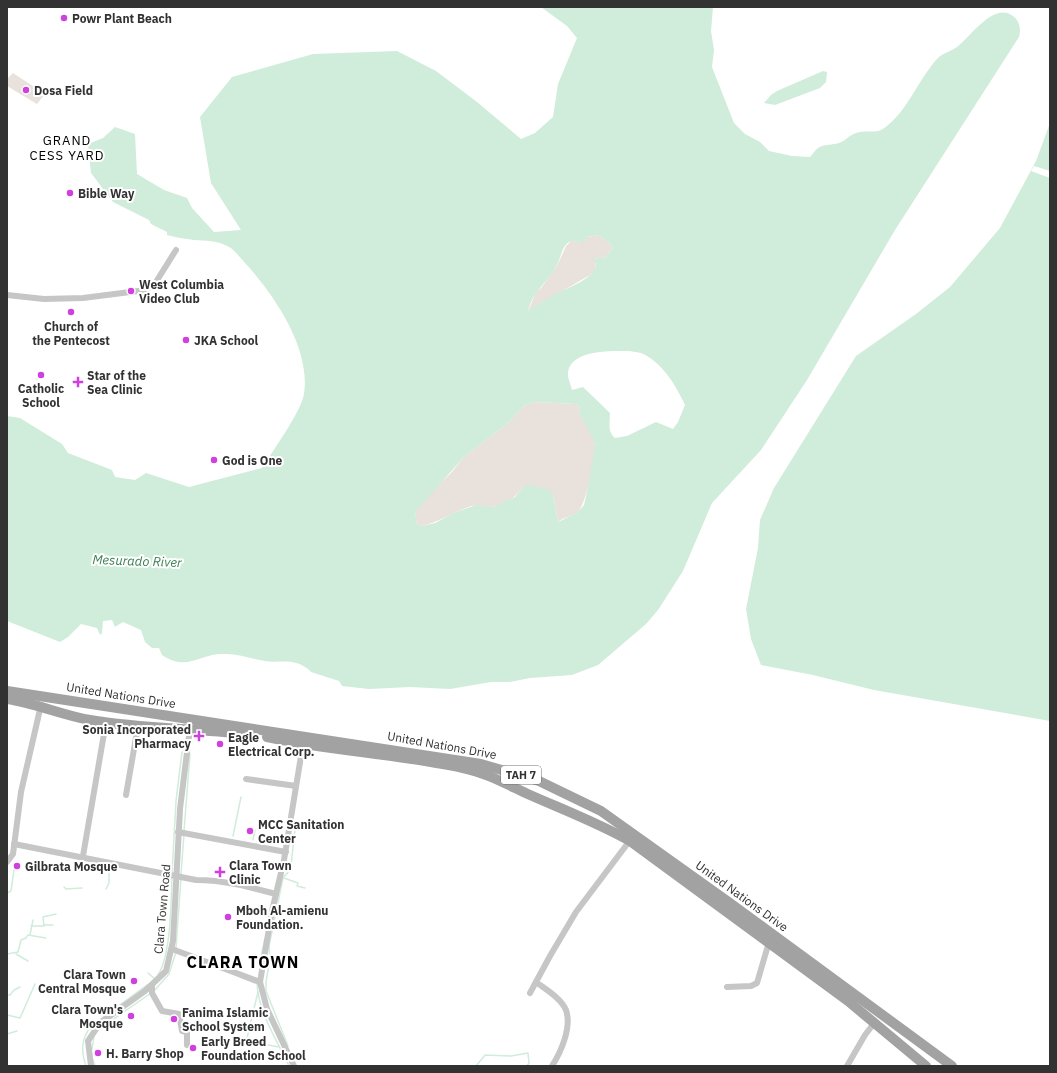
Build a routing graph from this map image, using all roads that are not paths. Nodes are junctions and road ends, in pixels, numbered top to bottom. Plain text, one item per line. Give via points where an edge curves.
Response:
1 (176, 250) dead end
2 (7, 294) edge
3 (7, 691) edge
4 (7, 698) edge
5 (41, 706) junction
6 (106, 722) junction
7 (191, 724) junction
8 (138, 726) junction
9 (303, 744) junction
10 (246, 779) dead end
11 (539, 780) junction
12 (296, 786) junction
13 (126, 795) dead end
14 (531, 795) junction
15 (578, 798) junction
16 (571, 811) junction
17 (179, 832) junction
18 (632, 838) junction
19 (14, 844) junction
20 (283, 852) junction
21 (83, 856) junction
22 (7, 862) edge
23 (177, 875) junction
24 (276, 894) junction
25 (769, 942) junction
26 (172, 949) junction
27 (260, 982) junction
28 (536, 982) junction
29 (152, 986) junction
30 (727, 987) dead end
31 (530, 993) dead end
32 (875, 1022) junction
33 (187, 1045) dead end
34 (91, 1066) edge
35 (294, 1066) edge
36 (552, 1066) edge
37 (847, 1066) edge
38 (926, 1066) edge
39 (952, 1066) edge

1 - 2 street via 156,282 146,290 64,299
3 - 7 highway, United Nations Drive / TAH 7
4 - 5 highway, United Nations Drive / TAH 7
5 - 6 highway, United Nations Drive / TAH 7 via 79,718
5 - 19 street via 21,792
6 - 8 highway, United Nations Drive / TAH 7
6 - 21 street
7 - 8 highway, United Nations Drive / TAH 7
7 - 9 highway, United Nations Drive / TAH 7
7 - 11 highway, United Nations Drive / TAH 7 via 481,764
7 - 17 street, Clara Town Road
8 - 13 street
9 - 12 street
9 - 14 highway, United Nations Drive / TAH 7 via 462,768 495,778
10 - 12 street
11 - 14 highway
11 - 15 highway, United Nations Drive / TAH 7
12 - 20 street
14 - 16 highway, United Nations Drive / TAH 7
15 - 16 highway
15 - 18 highway, United Nations Drive / TAH 7 via 601,811
16 - 18 highway, United Nations Drive / TAH 7
17 - 20 street
17 - 23 street, Clara Town Road
18 - 25 highway, United Nations Drive / TAH 7
18 - 28 street via 576,912
18 - 39 highway, United Nations Drive / TAH 7 via 730,902
19 - 21 street
19 - 22 street via 12,856
20 - 24 street
21 - 23 street via 105,863
23 - 24 street via 196,880 218,880
23 - 26 street, Clara Town Road
24 - 27 street
25 - 30 street via 757,983 751,986
25 - 32 highway, United Nations Drive / TAH 7
26 - 27 street
26 - 29 street, Clara Town Road via 166,970
27 - 35 street via 267,1009
28 - 31 street
28 - 36 street via 566,1009 568,1025
29 - 33 street via 152,993 162,1011 179,1014 182,1031 187,1032
29 - 34 street, Clara Town Road via 100,1023 88,1041
32 - 37 street
32 - 38 highway, United Nations Drive / TAH 7

